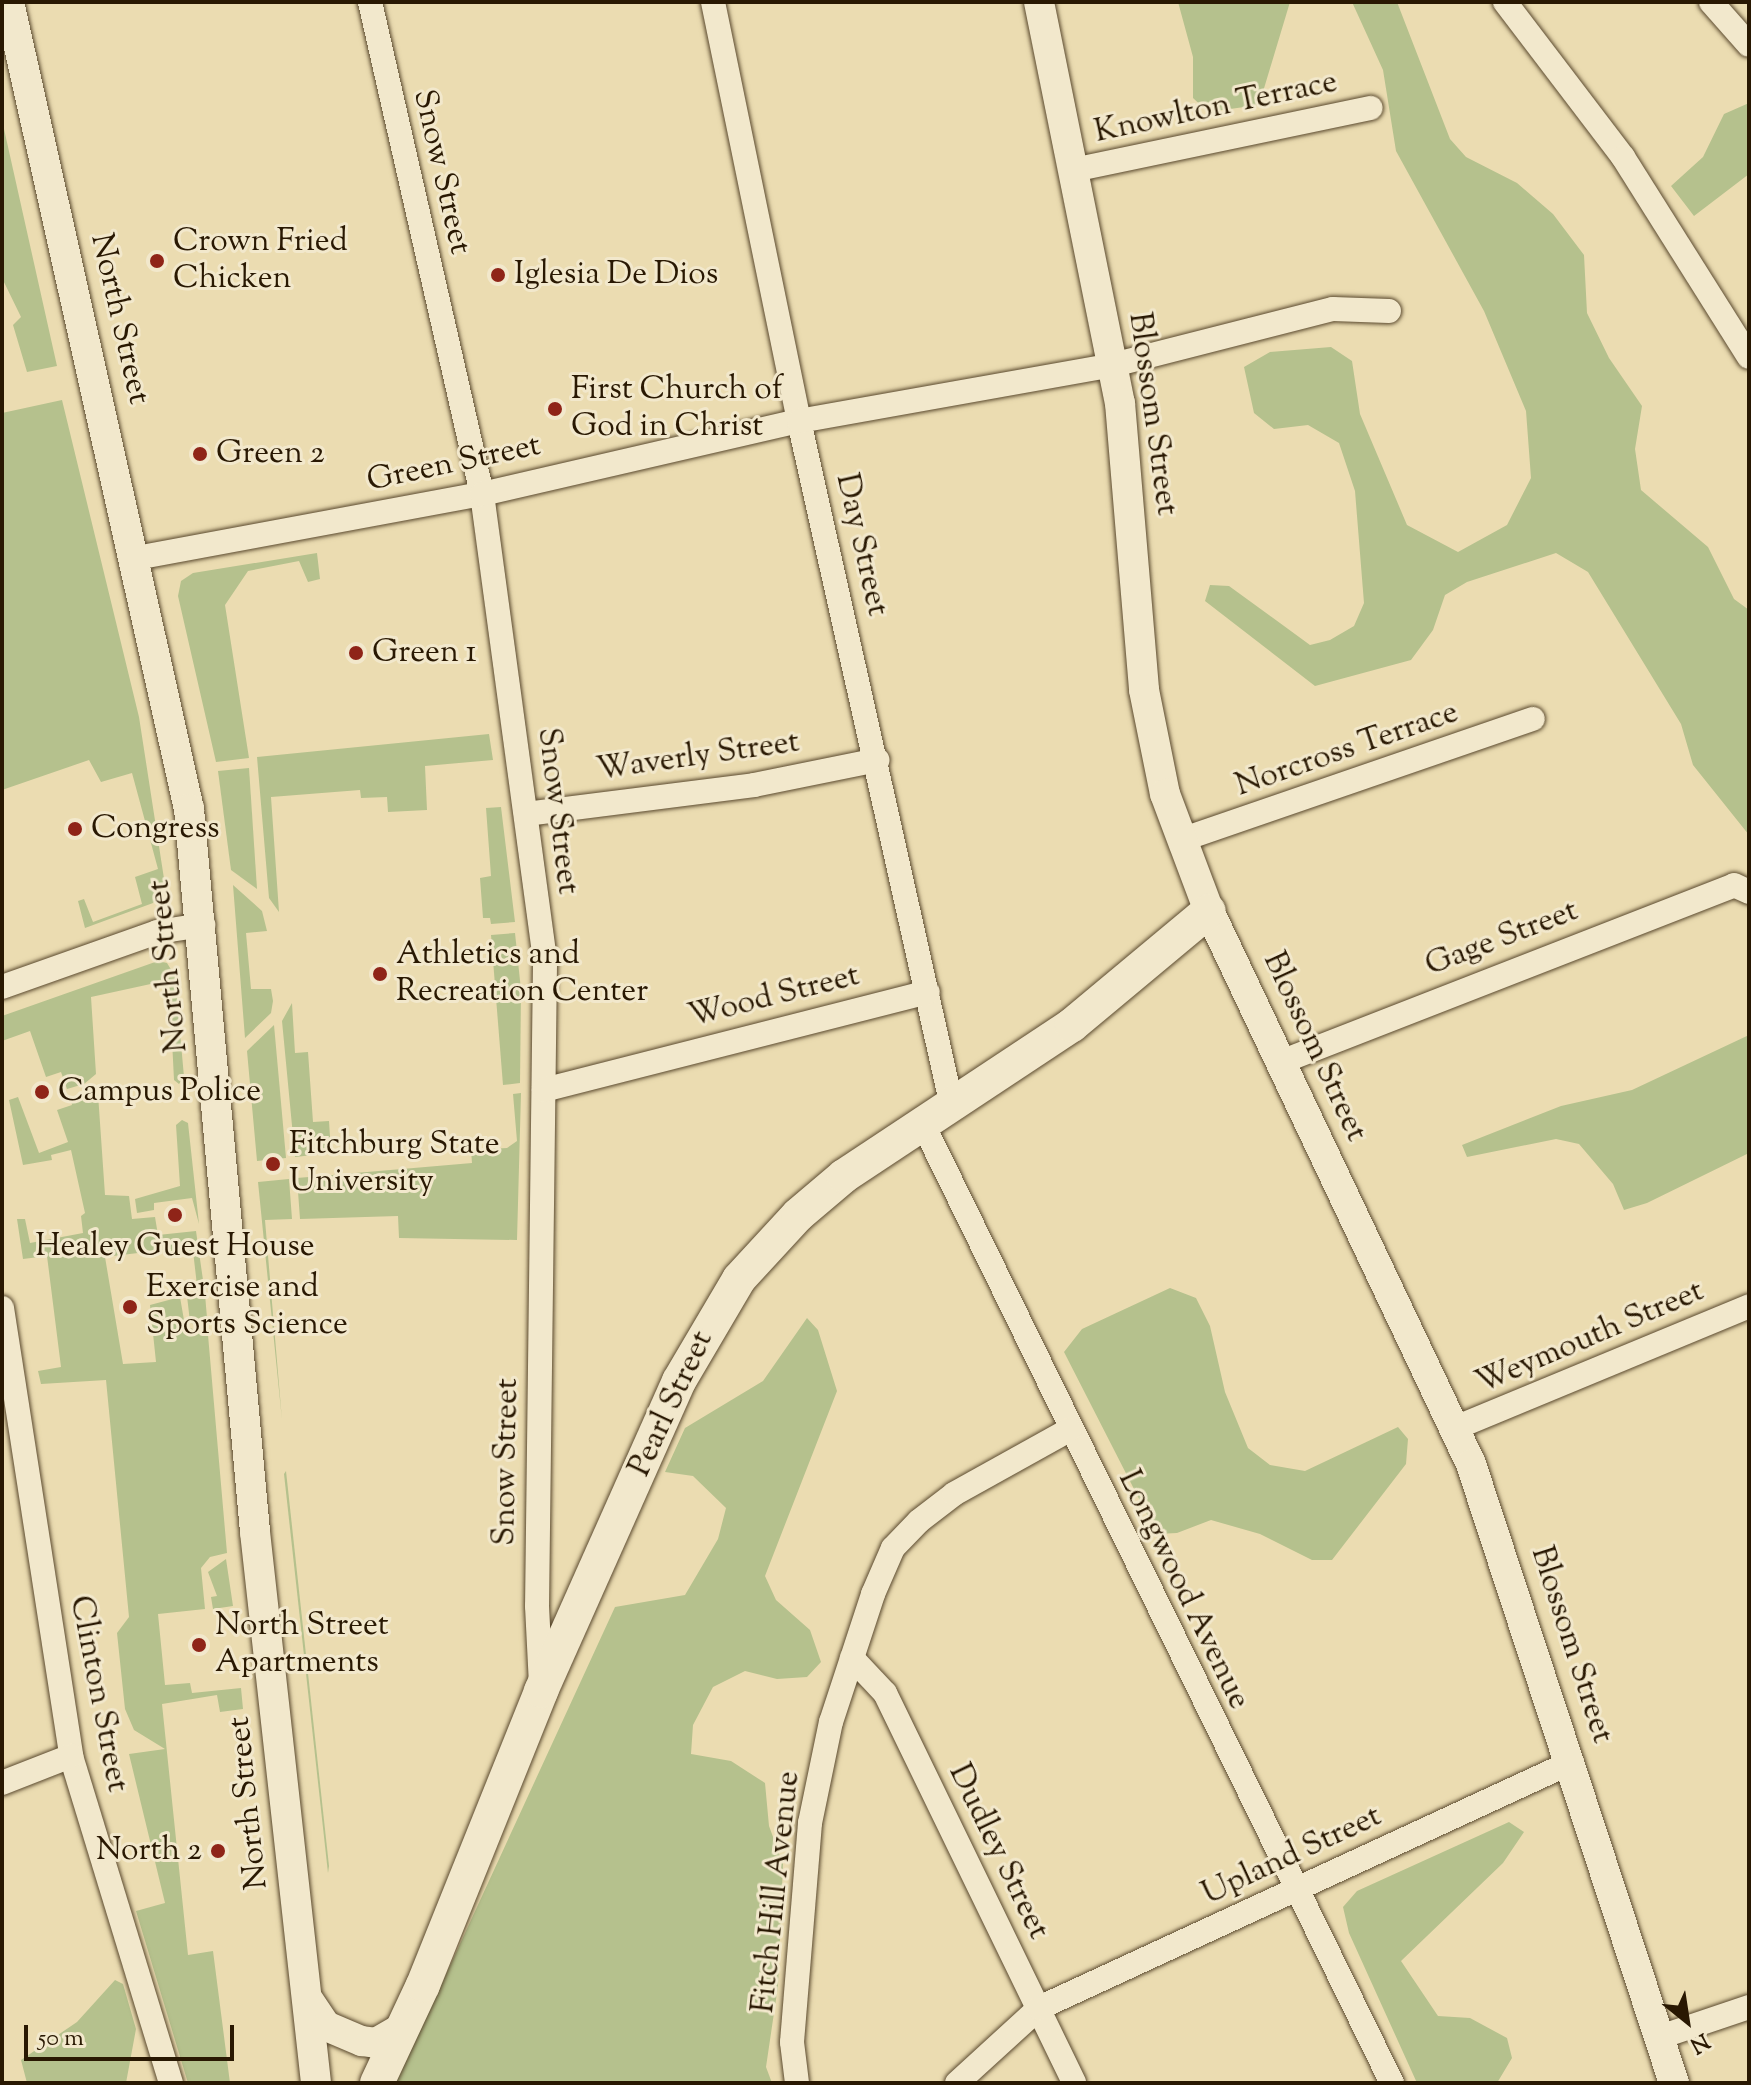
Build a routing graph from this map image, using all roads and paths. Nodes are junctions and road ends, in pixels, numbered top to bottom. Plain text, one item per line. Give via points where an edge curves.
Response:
1 (9, 2) edge
2 (370, 2) edge
3 (713, 2) edge
4 (1039, 2) edge
5 (1505, 2) edge
6 (1711, 2) edge
7 (1749, 45) edge
8 (1371, 108) dead end
9 (1073, 170) junction
10 (1389, 311) dead end
11 (1749, 357) edge
12 (1113, 365) junction
13 (799, 421) junction
14 (482, 494) junction
15 (136, 558) junction
16 (1533, 719) dead end
17 (878, 760) junction
18 (526, 814) junction
19 (1181, 840) junction
20 (1748, 891) edge
21 (1209, 911) junction
22 (203, 925) junction
23 (2, 987) edge
24 (928, 992) junction
25 (1281, 1062) junction
26 (544, 1090) junction
27 (951, 1102) junction
28 (922, 1122) junction
29 (1749, 1306) edge
30 (2, 1308) edge
31 (1455, 1428) junction
32 (1069, 1430) junction
33 (12, 1451) edge
34 (852, 1658) junction
35 (541, 1691) junction
36 (71, 1756) junction
37 (1572, 1762) junction
38 (2, 1783) edge
39 (1295, 1889) junction
40 (309, 2001) junction
41 (1749, 2007) edge
42 (1039, 2008) junction
43 (404, 2027) junction
44 (1660, 2037) junction
45 (171, 2083) edge
46 (316, 2083) edge
47 (377, 2083) edge
48 (797, 2083) edge
49 (957, 2083) edge
50 (1074, 2083) edge
51 (1392, 2083) edge
52 (1674, 2083) edge

1 - 15 street, North Street
2 - 14 street, Snow Street
3 - 13 street, Day Street
4 - 9 street, Blossom Street
5 - 11 street via 1623,157
6 - 7 street
8 - 9 street, Knowlton Terrace
9 - 12 street, Blossom Street
10 - 12 street, Green Street via 1333,309
12 - 13 street, Green Street
12 - 19 street, Blossom Street via 1126,447 1148,718
13 - 14 street, Green Street
13 - 17 street, Day Street
14 - 15 street, Green Street
14 - 18 street, Snow Street
15 - 22 street, North Street via 174,726
16 - 19 street, Norcross Terrace
17 - 18 street, Waverly Street via 754,785
17 - 24 street, Day Street
18 - 26 street, Snow Street via 545,963
19 - 21 street, Blossom Street
20 - 25 street, Gage Street via 1734,885
21 - 25 street, Blossom Street
21 - 27 main road, Pearl Street via 1072,1025
22 - 23 street via 157,932
22 - 40 street, North Street via 255,1532
24 - 26 street, Wood Street
24 - 27 street, Day Street
25 - 31 street, Blossom Street
26 - 35 street, Snow Street via 537,1606
27 - 28 main road, Pearl Street
28 - 32 street, Longwood Avenue
28 - 35 main road, Pearl Street via 798,1215 739,1279 710,1321
29 - 31 street, Weymouth Street
30 - 33 street, Clinton Street
31 - 37 street, Blossom Street
32 - 34 street, Fitch Hill Avenue via 954,1494 893,1548
32 - 39 street, Longwood Avenue
33 - 36 street, Clinton Street
34 - 42 street, Dudley Street via 885,1693
34 - 48 street, Fitch Hill Avenue via 831,1722 810,1823 792,2042
35 - 43 main road, Pearl Street
36 - 38 street
36 - 45 street, Clinton Street
37 - 39 street, Upland Street
37 - 44 street, Blossom Street
39 - 42 street, Upland Street
39 - 51 street, Longwood Avenue
40 - 43 street via 326,2026 362,2041 376,2043
40 - 46 street, North Street
41 - 44 street
42 - 49 street, Upland Street
42 - 50 street, Dudley Street
43 - 47 main road, Pearl Street
44 - 52 street, Blossom Street

